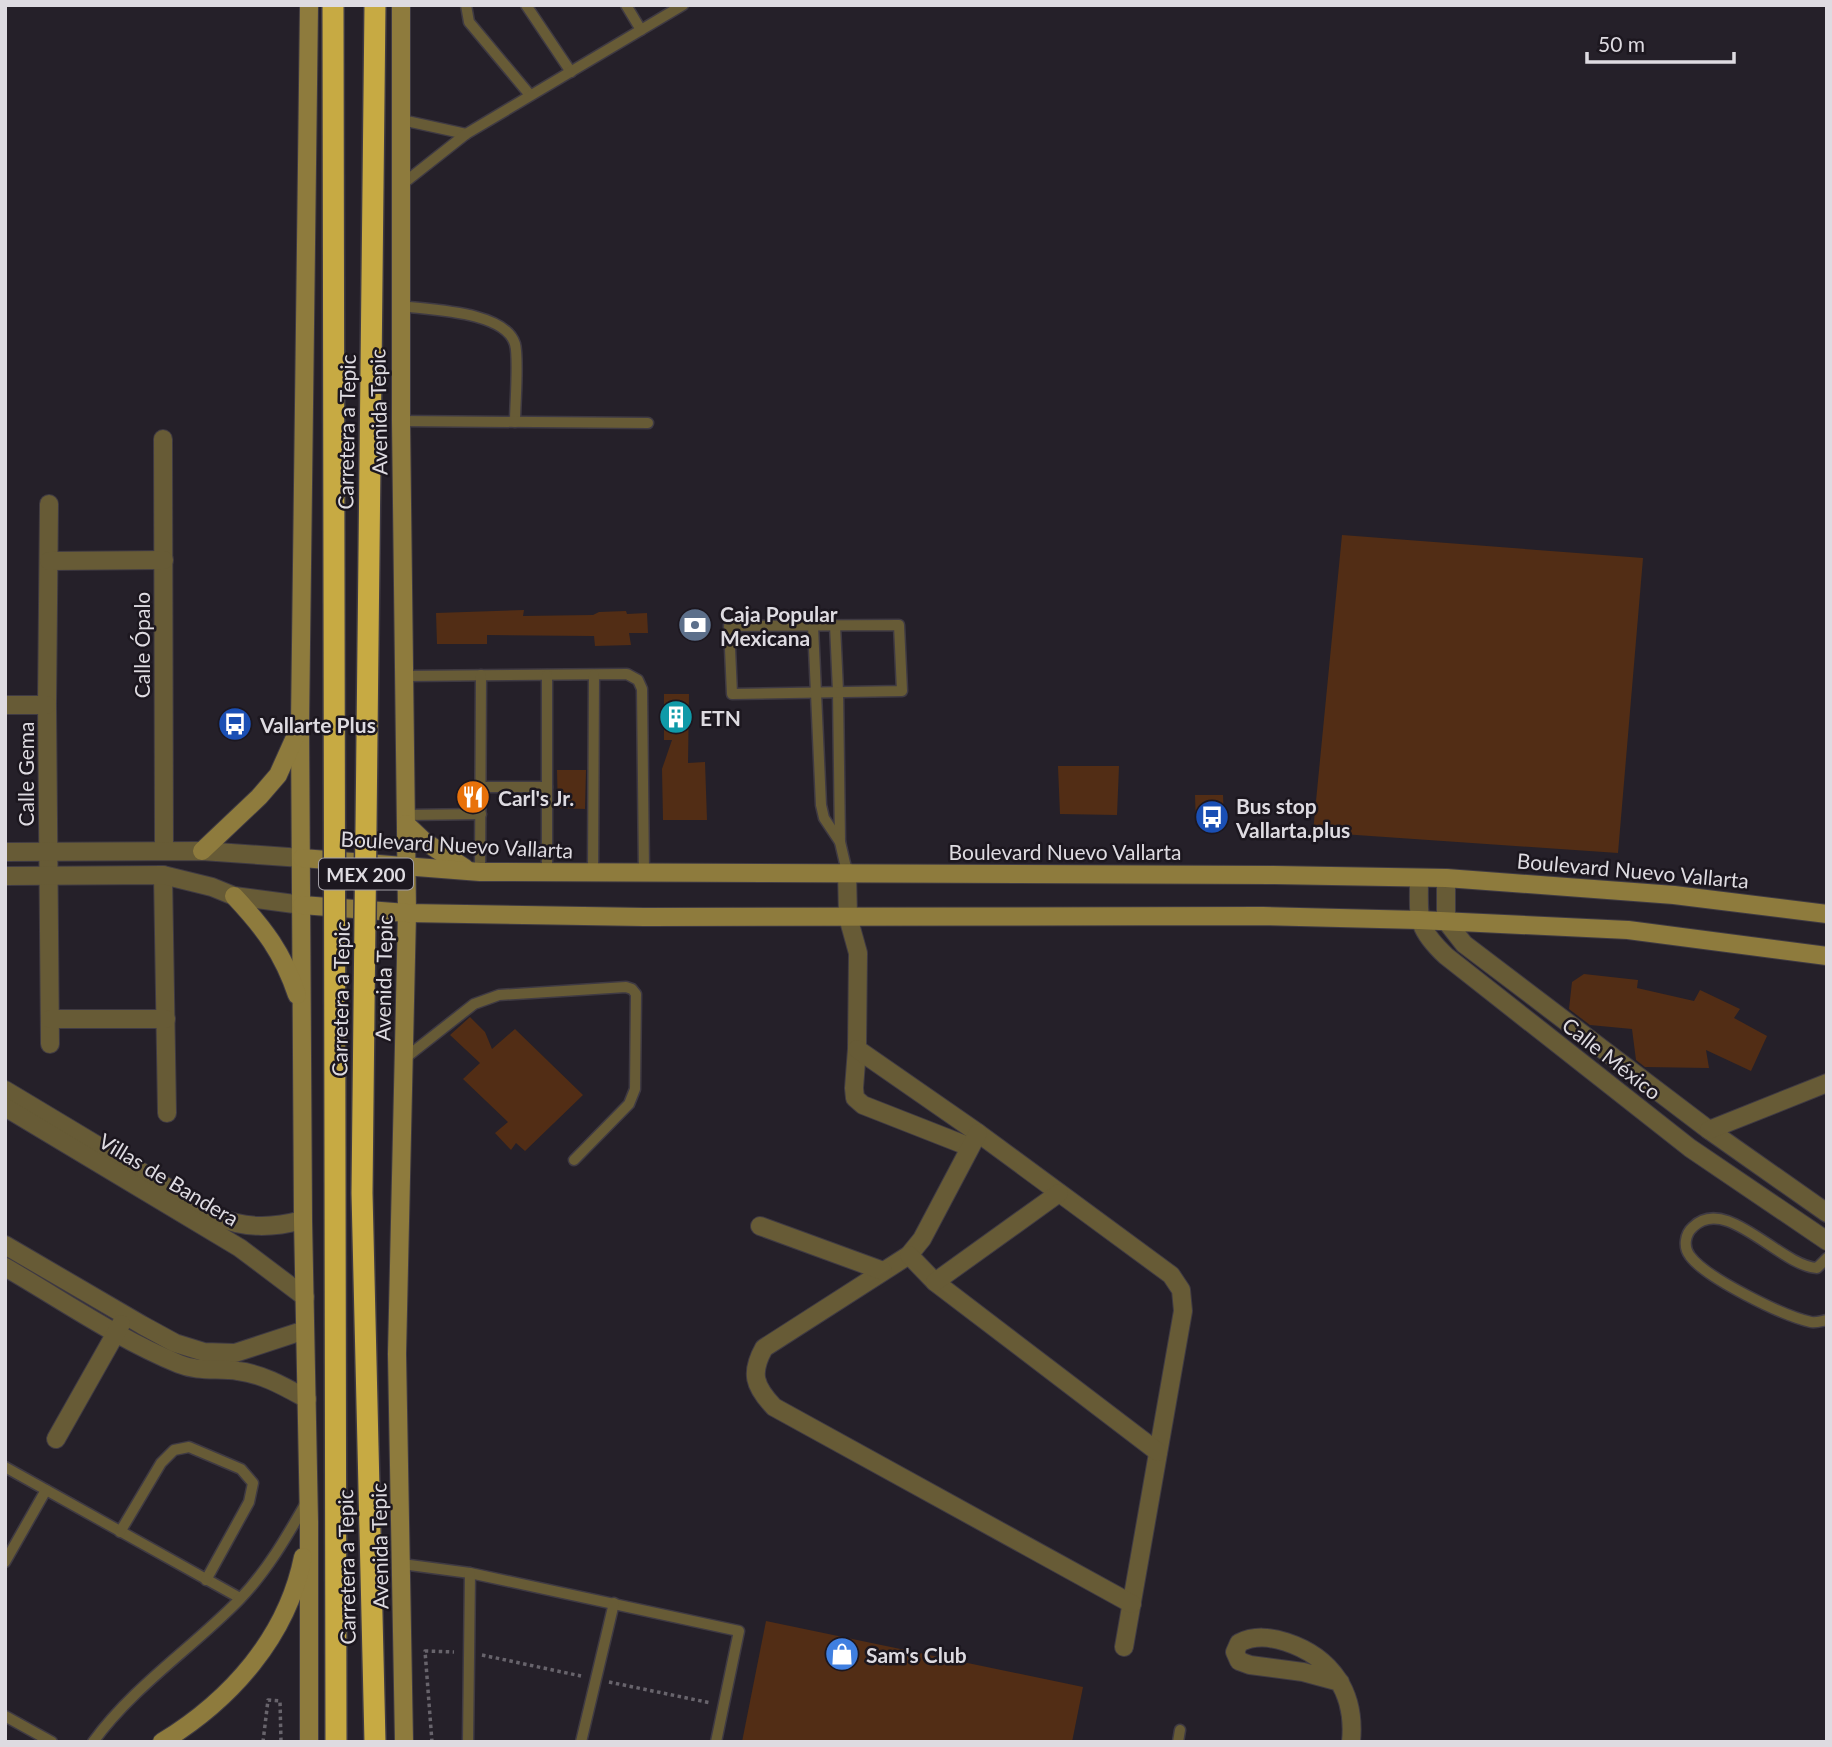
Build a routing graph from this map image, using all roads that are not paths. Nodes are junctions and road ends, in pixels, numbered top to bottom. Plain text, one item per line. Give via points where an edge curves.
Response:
1 (309, 5) edge
2 (332, 5) edge
3 (374, 5) edge
4 (401, 5) edge
5 (466, 5) edge
6 (526, 5) edge
7 (626, 5) edge
8 (683, 5) edge
9 (641, 30) junction
10 (571, 72) junction
11 (530, 95) junction
12 (402, 120) junction
13 (466, 134) junction
14 (400, 186) junction
15 (400, 306) junction
16 (401, 421) junction
17 (515, 422) junction
18 (648, 423) dead end
19 (163, 439) dead end
20 (48, 504) dead end
21 (164, 560) junction
22 (48, 561) junction
23 (835, 625) junction
24 (813, 626) junction
25 (481, 675) junction
26 (547, 675) junction
27 (594, 675) junction
28 (404, 676) junction
29 (838, 691) junction
30 (816, 692) junction
31 (5, 705) edge
32 (47, 705) junction
33 (300, 725) junction
34 (482, 787) junction
35 (547, 787) junction
36 (481, 814) junction
37 (406, 819) junction
38 (840, 842) junction
39 (164, 850) junction
40 (48, 851) junction
41 (202, 851) junction
42 (5, 852) edge
43 (302, 858) junction
44 (407, 866) junction
45 (476, 872) junction
46 (547, 872) junction
47 (847, 872) junction
48 (593, 873) junction
49 (644, 873) junction
50 (48, 875) junction
51 (163, 875) junction
52 (5, 876) edge
53 (1419, 878) junction
54 (1446, 878) junction
55 (234, 896) junction
56 (302, 905) junction
57 (407, 912) junction
58 (1827, 914) edge
59 (848, 917) junction
60 (1419, 920) junction
61 (1446, 921) junction
62 (1827, 956) edge
63 (302, 1010) junction
64 (50, 1019) junction
65 (166, 1019) junction
66 (50, 1044) dead end
67 (857, 1049) junction
68 (404, 1059) junction
69 (1827, 1083) edge
70 (5, 1090) edge
71 (5, 1107) edge
72 (167, 1113) dead end
73 (1709, 1130) junction
74 (974, 1140) junction
75 (574, 1160) dead end
76 (1059, 1193) junction
77 (1827, 1213) edge
78 (303, 1220) junction
79 (247, 1226) junction
80 (760, 1226) dead end
81 (1827, 1241) edge
82 (10, 1248) edge
83 (240, 1248) junction
84 (909, 1255) junction
85 (1827, 1258) edge
86 (6, 1268) edge
87 (883, 1271) junction
88 (935, 1282) junction
89 (305, 1297) junction
90 (125, 1315) junction
91 (1827, 1320) edge
92 (305, 1330) junction
93 (117, 1332) junction
94 (236, 1362) junction
95 (307, 1399) junction
96 (56, 1439) dead end
97 (1158, 1452) junction
98 (5, 1467) edge
99 (46, 1490) junction
100 (309, 1498) junction
101 (309, 1522) junction
102 (120, 1532) junction
103 (5, 1562) edge
104 (402, 1564) junction
105 (470, 1573) junction
106 (206, 1580) junction
107 (240, 1598) junction
108 (614, 1602) junction
109 (1132, 1604) junction
110 (1124, 1647) dead end
111 (1340, 1682) junction
112 (5, 1716) edge
113 (52, 1742) edge
114 (93, 1742) edge
115 (162, 1742) edge
116 (309, 1742) edge
117 (336, 1742) edge
118 (375, 1742) edge
119 (404, 1742) edge
120 (468, 1742) edge
121 (581, 1742) edge
122 (716, 1742) edge
123 (1351, 1742) edge

1 - 33 main road
2 - 117 highway, Carretera a Tepic / MEX 200, bridge
3 - 118 highway, Carretera a Tepic / MEX 200, bridge via 362,1192
4 - 12 main road, Avenida Tepic
5 - 11 lane via 470,22
6 - 10 lane
7 - 9 lane
8 - 9 lane
9 - 10 lane
10 - 11 lane
11 - 13 lane
12 - 13 lane
12 - 14 main road, Avenida Tepic
13 - 14 lane
14 - 15 main road, Avenida Tepic
15 - 16 main road, Avenida Tepic
15 - 17 lane via 462,314 497,323 509,332 516,346
16 - 17 lane
16 - 28 main road, Avenida Tepic
17 - 18 lane
19 - 21 street, Calle Ópalo
20 - 22 street, Calle Gema
21 - 22 street
21 - 39 street, Calle Ópalo
22 - 32 street, Calle Gema
23 - 24 lane
23 - 29 lane
23 - 29 lane via 899,625 902,691
24 - 30 lane
24 - 30 lane via 729,626 732,694
25 - 26 lane
25 - 28 lane
25 - 34 lane
26 - 27 lane
26 - 35 lane
27 - 48 lane
27 - 49 lane via 627,674 638,680 642,689
28 - 37 main road, Avenida Tepic
29 - 30 lane
29 - 38 lane
30 - 38 lane via 821,804 824,818
31 - 32 street
32 - 40 street, Calle Gema
33 - 41 main road via 278,775
33 - 43 main road
34 - 35 lane
34 - 36 lane
35 - 46 lane
36 - 37 lane
36 - 45 lane
37 - 44 main road, Avenida Tepic
37 - 45 main road via 424,841
38 - 47 lane
39 - 40 street
39 - 41 street
40 - 42 street
40 - 50 street, Calle Gema
41 - 43 street
43 - 44 main road, Boulevard Nuevo Vallarta
43 - 56 main road
44 - 45 main road, Boulevard Nuevo Vallarta
44 - 57 main road, Avenida Tepic
45 - 46 main road, Boulevard Nuevo Vallarta
46 - 48 main road, Boulevard Nuevo Vallarta
47 - 49 main road, Boulevard Nuevo Vallarta
47 - 53 main road, Boulevard Nuevo Vallarta
47 - 59 street
48 - 49 main road, Boulevard Nuevo Vallarta
50 - 51 street
50 - 52 street
50 - 64 street, Calle Gema
51 - 55 street
51 - 65 street
53 - 54 main road, Boulevard Nuevo Vallarta
53 - 60 street
54 - 58 main road, Boulevard Nuevo Vallarta via 1674,895
54 - 61 street
55 - 56 street
55 - 63 main road via 274,943 288,967
56 - 57 main road
56 - 63 main road
57 - 59 main road
57 - 68 main road, Avenida Tepic
59 - 60 main road
59 - 67 street via 858,953
60 - 61 main road
60 - 81 street, Calle México via 1431,942 1446,956 1690,1148
61 - 62 main road via 1628,930
61 - 73 street, Calle México via 1464,944
63 - 78 main road
64 - 65 street
64 - 66 street, Calle Gema
65 - 72 street
67 - 74 street
67 - 74 street via 853,1088 863,1105
68 - 75 lane via 474,1004 499,995 632,989 636,994 635,1089 629,1104
68 - 104 main road, Avenida Tepic via 397,1353
69 - 73 street
70 - 79 street, Villas de Bandera via 215,1216
71 - 83 street, Villas de Bandera
73 - 77 street, Calle México
74 - 76 street
74 - 84 street
76 - 88 street
76 - 97 street via 1171,1275 1181,1290 1183,1311
78 - 79 street, Villas de Bandera
78 - 89 main road
79 - 83 street
80 - 87 street
82 - 86 street
82 - 90 street
83 - 89 street, Villas de Bandera
84 - 87 street
84 - 88 street
85 - 91 lane via 1817,1268 1808,1267 1726,1219 1694,1224 1685,1242 1688,1254 1720,1281 1787,1314 1814,1322
86 - 93 street
87 - 109 street via 764,1348 756,1362 755,1379 762,1394 774,1406
88 - 97 street
89 - 92 main road
90 - 93 street
90 - 94 street via 175,1343
92 - 94 street
92 - 95 main road
93 - 94 street via 182,1365 209,1371
93 - 96 street
94 - 95 street
95 - 100 main road
97 - 109 street
98 - 99 lane
99 - 102 lane
99 - 103 lane
100 - 101 main road
100 - 107 lane via 275,1557
101 - 115 main road via 291,1599 250,1670
101 - 116 main road
102 - 106 lane
102 - 106 lane via 161,1463 174,1450 189,1447 241,1469 253,1483 249,1502
104 - 105 lane
104 - 119 main road, Avenida Tepic
105 - 108 lane
105 - 120 lane
106 - 107 lane
107 - 114 lane via 112,1716
108 - 121 lane
108 - 122 lane via 739,1631
109 - 110 street
111 - 111 street via 1322,1660 1302,1647 1271,1637 1248,1638 1235,1652 1239,1661 1250,1665
111 - 123 street via 1349,1702
112 - 113 lane

